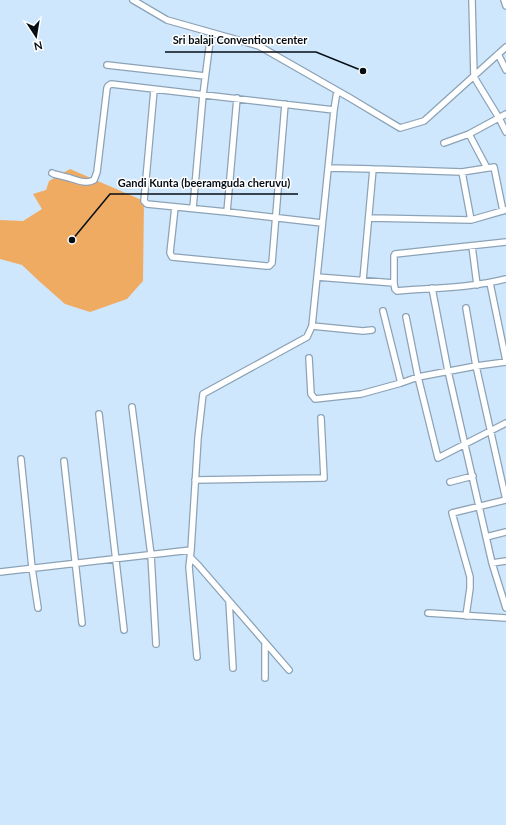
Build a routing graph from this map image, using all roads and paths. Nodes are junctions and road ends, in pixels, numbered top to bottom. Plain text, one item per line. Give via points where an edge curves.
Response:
1 (133, 0) edge
2 (472, 0) edge
3 (504, 0) edge
4 (506, 6) edge
5 (211, 33) junction
6 (506, 47) edge
7 (498, 54) junction
8 (107, 65) dead end
9 (506, 70) edge
10 (205, 76) junction
11 (474, 77) junction
12 (154, 90) junction
13 (337, 91) junction
14 (203, 95) junction
15 (237, 98) junction
16 (285, 104) junction
17 (334, 110) junction
18 (506, 114) edge
19 (499, 118) junction
20 (506, 132) edge
21 (469, 134) junction
22 (444, 143) dead end
23 (328, 168) junction
24 (373, 168) junction
25 (487, 168) junction
26 (462, 172) junction
27 (52, 173) dead end
28 (175, 207) junction
29 (193, 208) junction
30 (504, 210) edge
31 (227, 212) junction
32 (275, 218) junction
33 (369, 218) junction
34 (471, 220) junction
35 (322, 223) junction
36 (506, 242) edge
37 (472, 246) junction
38 (317, 277) junction
39 (506, 279) edge
40 (363, 280) junction
41 (394, 283) junction
42 (490, 283) junction
43 (476, 285) junction
44 (432, 288) junction
45 (466, 308) dead end
46 (383, 311) dead end
47 (406, 317) dead end
48 (312, 326) junction
49 (372, 330) dead end
50 (309, 358) dead end
51 (506, 362) edge
52 (476, 366) junction
53 (448, 371) junction
54 (418, 377) junction
55 (401, 383) junction
56 (132, 407) dead end
57 (99, 414) dead end
58 (321, 418) dead end
59 (506, 423) edge
60 (491, 431) junction
61 (466, 444) junction
62 (21, 459) dead end
63 (64, 461) dead end
64 (473, 476) junction
65 (196, 480) junction
66 (450, 482) dead end
67 (506, 500) edge
68 (480, 507) junction
69 (506, 532) edge
70 (486, 537) junction
71 (192, 550) junction
72 (151, 555) junction
73 (190, 558) junction
74 (115, 559) junction
75 (506, 561) edge
76 (75, 564) junction
77 (492, 564) junction
78 (32, 568) junction
79 (0, 572) edge
80 (504, 593) edge
81 (229, 601) junction
82 (38, 608) dead end
83 (506, 608) edge
84 (428, 613) dead end
85 (466, 616) junction
86 (506, 618) edge
87 (82, 623) dead end
88 (124, 630) dead end
89 (156, 644) dead end
90 (266, 644) junction
91 (197, 657) dead end
92 (233, 668) dead end
93 (289, 670) dead end
94 (265, 678) dead end

1 - 5 street via 166,20
2 - 11 street
3 - 4 street
5 - 10 street
5 - 13 street via 259,46
6 - 7 street
7 - 9 street
7 - 11 street
8 - 10 street
10 - 14 street
11 - 13 street via 424,121 400,128
11 - 19 street
12 - 14 street
12 - 27 street via 111,84 108,86 94,180 80,181
12 - 28 street via 144,201 147,204
13 - 17 street
14 - 15 street
14 - 29 street
15 - 16 street
15 - 31 street
16 - 17 street
16 - 32 street
17 - 23 street
18 - 19 street
19 - 20 street
19 - 21 street
21 - 22 street
21 - 25 street
23 - 24 street
23 - 35 street
24 - 26 street
24 - 33 street
25 - 26 street
25 - 30 street via 494,167
26 - 34 street
28 - 29 street
28 - 32 street via 170,253 172,256 269,266 272,264
29 - 31 street
30 - 34 street
31 - 32 street
32 - 35 street
33 - 34 street
33 - 40 street
35 - 38 street
36 - 37 street
37 - 41 street via 394,254
37 - 43 street
38 - 40 street
38 - 48 street
39 - 42 street
40 - 41 street
41 - 44 street via 397,291
42 - 43 street
42 - 51 street
43 - 44 street
44 - 53 street
45 - 52 street
46 - 55 street
47 - 54 street
48 - 49 street
48 - 65 street via 307,337 203,394
50 - 55 street via 311,394 315,399 361,394
51 - 52 street
52 - 53 street
52 - 60 street
53 - 54 street
53 - 61 street
54 - 55 street
54 - 61 street via 438,458
56 - 72 street
57 - 74 street
58 - 65 street via 324,478
59 - 60 street
60 - 61 street
60 - 67 street
61 - 64 street
62 - 78 street
63 - 76 street
64 - 66 street
64 - 68 street
65 - 71 street
67 - 68 street
68 - 70 street
68 - 85 street via 452,513 470,578
69 - 70 street
70 - 77 street
71 - 72 street
71 - 73 street
72 - 74 street
72 - 89 street
73 - 81 street
73 - 91 street
74 - 76 street
74 - 88 street
75 - 77 street
76 - 78 street
76 - 87 street
77 - 80 street
78 - 79 street
78 - 82 street
80 - 83 street
81 - 90 street
81 - 92 street
84 - 85 street
85 - 86 street
90 - 93 street
90 - 94 street

